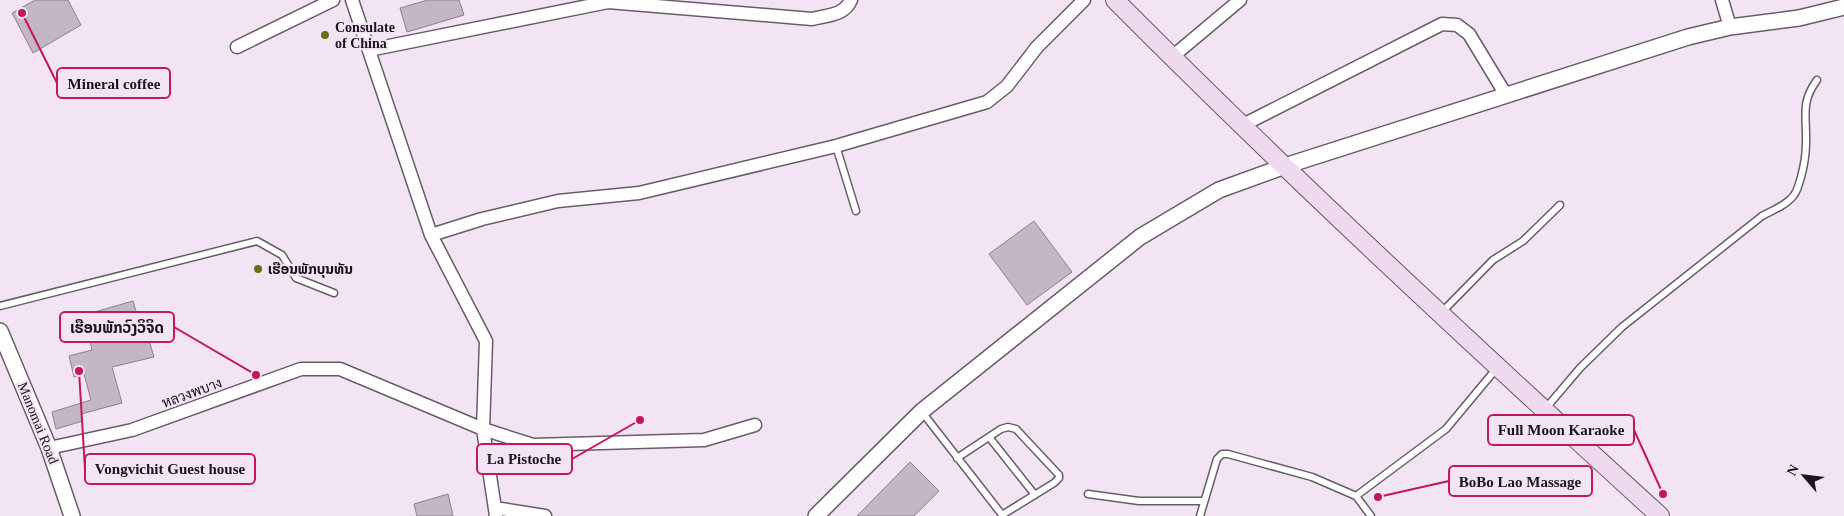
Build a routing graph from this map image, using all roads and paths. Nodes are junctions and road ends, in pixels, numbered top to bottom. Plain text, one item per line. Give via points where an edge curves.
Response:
1 (333, 0) edge
2 (352, 0) edge
3 (851, 0) edge
4 (1084, 0) edge
5 (1115, 0) edge
6 (1240, 0) edge
7 (1722, 0) edge
8 (1844, 7) edge
9 (1730, 26) junction
10 (237, 47) dead end
11 (369, 50) junction
12 (1172, 58) junction
13 (1818, 80) dead end
14 (1506, 95) junction
15 (1243, 125) junction
16 (836, 146) junction
17 (1285, 166) junction
18 (1560, 205) dead end
19 (856, 211) dead end
20 (431, 235) junction
21 (334, 293) dead end
22 (0, 306) edge
23 (1440, 314) junction
24 (0, 332) edge
25 (4, 353) edge
26 (1497, 368) junction
27 (1544, 410) junction
28 (922, 411) junction
29 (755, 425) dead end
30 (483, 429) junction
31 (989, 437) junction
32 (49, 448) junction
33 (957, 458) junction
34 (1088, 494) dead end
35 (1035, 495) junction
36 (1356, 496) junction
37 (1204, 502) junction
38 (496, 512) edge
39 (72, 516) edge
40 (545, 516) edge
41 (816, 516) edge
42 (1002, 516) edge
43 (1200, 516) edge
44 (1371, 516) edge
45 (1660, 516) edge

1 - 10 street
2 - 11 street
3 - 11 street via 842,12 812,19 608,2
4 - 16 street via 1037,48 1007,86 987,102
5 - 12 main road
6 - 12 street
7 - 9 street
8 - 9 street via 1799,18
9 - 14 street
11 - 20 street
12 - 15 main road
13 - 27 lane via 1805,103 1804,168 1793,196 1622,327 1580,368
14 - 15 street via 1469,34 1457,25 1442,24
14 - 17 street
15 - 17 main road
16 - 19 lane
16 - 20 street via 639,192 558,202 482,219
17 - 23 main road
17 - 28 street via 1219,190 1140,237
18 - 23 lane via 1523,241 1493,260
20 - 30 street via 486,342
21 - 22 lane via 296,278 282,255 257,241
23 - 26 main road
24 - 25 street, Manomai Road
25 - 32 street, Manomai Road
26 - 27 main road
26 - 36 lane via 1446,429
27 - 45 main road
28 - 33 lane
28 - 41 street
29 - 30 street, หลวงพบาง via 704,440 533,445
30 - 32 street, หลวงพบาง via 340,369 301,369 132,430
30 - 38 street
31 - 33 lane
31 - 35 lane
31 - 35 lane via 1001,429 1016,429 1059,475 1054,483
32 - 39 street, Manomai Road
33 - 42 lane
34 - 37 lane via 1139,501
35 - 42 lane
36 - 37 lane via 1312,477 1222,454 1217,459
36 - 44 lane
37 - 43 lane
38 - 40 street

